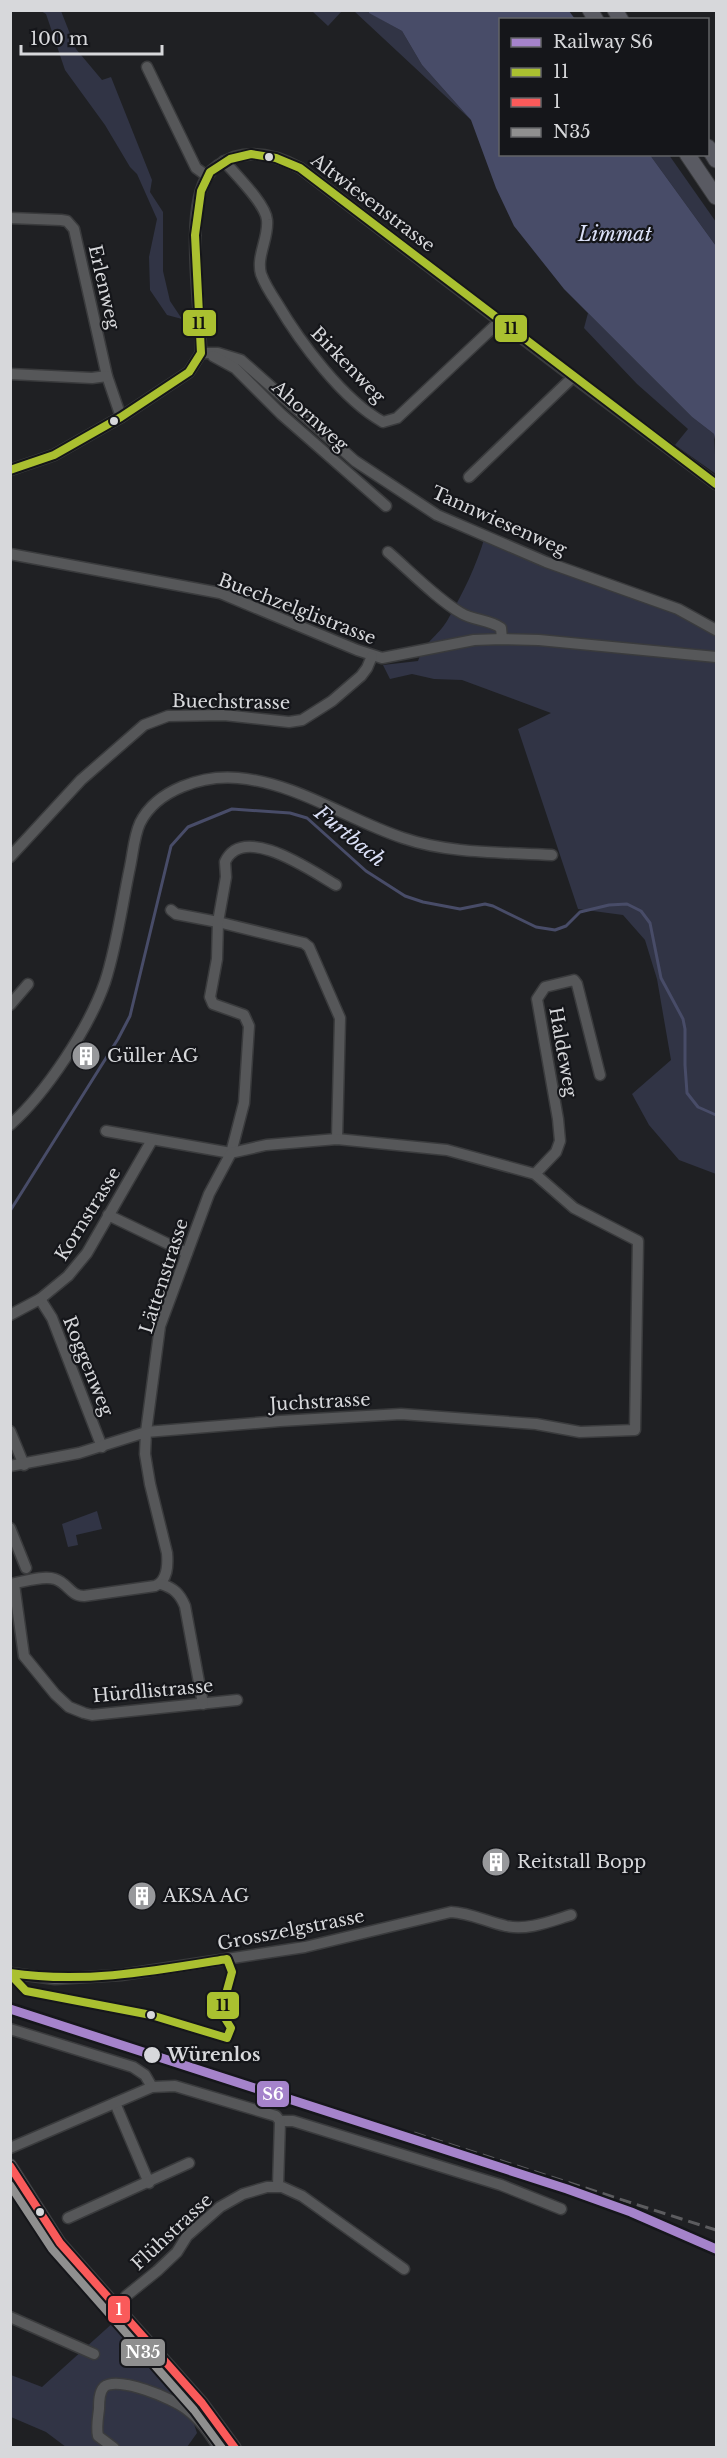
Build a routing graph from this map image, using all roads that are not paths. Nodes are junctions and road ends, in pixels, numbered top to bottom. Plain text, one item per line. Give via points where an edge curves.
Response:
1 (147, 68) dead end
2 (688, 156) edge
3 (224, 161) junction
4 (207, 176) junction
5 (717, 197) edge
6 (10, 218) edge
7 (500, 321) junction
8 (205, 354) junction
9 (10, 374) edge
10 (107, 376) junction
11 (573, 377) junction
12 (121, 417) junction
13 (10, 470) edge
14 (469, 477) dead end
15 (717, 484) edge
16 (386, 506) dead end
17 (388, 552) dead end
18 (10, 554) edge
19 (717, 630) edge
20 (502, 639) junction
21 (372, 656) junction
22 (717, 657) edge
23 (552, 855) dead end
24 (10, 856) edge
25 (336, 885) dead end
26 (171, 910) dead end
27 (218, 922) junction
28 (28, 984) dead end
29 (10, 1005) edge
30 (600, 1076) dead end
31 (10, 1125) edge
32 (106, 1131) dead end
33 (337, 1139) junction
34 (152, 1140) junction
35 (231, 1153) junction
36 (535, 1174) junction
37 (108, 1215) junction
38 (187, 1254) junction
39 (40, 1299) junction
40 (10, 1315) edge
41 (10, 1431) edge
42 (146, 1432) junction
43 (102, 1447) junction
44 (24, 1465) junction
45 (10, 1466) edge
46 (10, 1528) edge
47 (26, 1568) dead end
48 (12, 1584) edge
49 (161, 1584) junction
50 (237, 1700) dead end
51 (203, 1704) junction
52 (571, 1915) dead end
53 (12, 1973) edge
54 (10, 2029) edge
55 (152, 2087) junction
56 (116, 2103) junction
57 (280, 2121) junction
58 (10, 2148) edge
59 (189, 2163) dead end
60 (10, 2165) edge
61 (149, 2183) junction
62 (278, 2186) junction
63 (561, 2209) dead end
64 (68, 2218) dead end
65 (404, 2269) dead end
66 (126, 2296) dead end
67 (10, 2317) edge
68 (94, 2354) dead end
69 (114, 2448) edge
70 (219, 2448) edge
71 (235, 2448) edge

1 - 4 street via 196,168
2 - 5 highway
3 - 4 street, Altwiesenstrasse
3 - 7 street, Altwiesenstrasse via 240,155 263,155 300,168
3 - 7 street, Birkenweg via 266,214 260,259 264,281 297,336 327,373 383,422 397,418
4 - 8 street via 198,206 196,284
6 - 10 street, Erlenweg via 61,220 72,225
7 - 11 street, Altwiesenstrasse
8 - 12 street via 189,372
8 - 16 street, Ahornweg via 235,368
8 - 19 street, Tannwiesenweg via 218,353 241,360 355,461 437,515 546,562 678,609
9 - 10 street
10 - 12 street, Erlenweg
11 - 14 street
11 - 15 street, Altwiesenstrasse
12 - 13 street via 54,455
17 - 20 street via 458,611 501,628
18 - 21 street, Buechzelglistrasse via 220,593
20 - 21 street, Buechzelglistrasse via 450,644 393,658
20 - 22 street, Buechzelglistrasse
21 - 24 street, Buechstrasse via 361,676 302,720 224,715 168,717 144,725 81,780
23 - 31 street via 444,848 405,839 261,780 221,776 172,792 154,804 140,823 113,953 92,1013 35,1101
25 - 27 street, Lättenstrasse via 271,849 245,848 231,853 225,862
26 - 27 street
27 - 33 street via 309,947 340,1018
27 - 35 street, Lättenstrasse via 210,997 213,1004 244,1015 249,1026 244,1103
28 - 29 street
30 - 36 street, Haldeweg via 577,984 574,980 545,987 537,999 560,1141 556,1152
32 - 34 street
33 - 35 street via 266,1145
33 - 36 street via 447,1150
34 - 35 street
34 - 37 street, Kornstrasse
35 - 38 street, Lättenstrasse via 209,1194
36 - 42 street, Juchstrasse via 585,1215 639,1241 635,1430 580,1432 536,1424 401,1414
37 - 38 street
37 - 39 street, Kornstrasse via 87,1253 68,1276
38 - 42 street, Lättenstrasse via 160,1326
39 - 40 street, Kornstrasse
39 - 43 street, Roggenweg via 52,1318
41 - 44 street
42 - 43 street, Juchstrasse
42 - 49 street, Lättenstrasse via 147,1468 167,1552 167,1570
43 - 44 street, Juchstrasse
44 - 45 street, Juchstrasse
46 - 47 street
48 - 49 street via 51,1578 74,1594 84,1596
48 - 51 street, Hürdlistrasse via 24,1656 69,1707 92,1715
49 - 51 street via 181,1595 185,1606
50 - 51 street, Hürdlistrasse
52 - 53 street, Grosszelgstrasse via 530,1927 508,1927 451,1912 323,1944 121,1976 55,1979
54 - 55 street via 133,2067 145,2075
55 - 56 street
55 - 57 street via 175,2086 276,2116
56 - 58 street
56 - 61 street
57 - 62 street
57 - 63 street via 293,2121 484,2180
59 - 61 street
60 - 71 main road via 60,2242 202,2403
61 - 64 street
62 - 65 street via 302,2196
62 - 66 street, Flühstrasse via 243,2194 220,2207
67 - 68 street
69 - 70 street via 98,2436 97,2423 103,2388 118,2384 178,2403 197,2419

